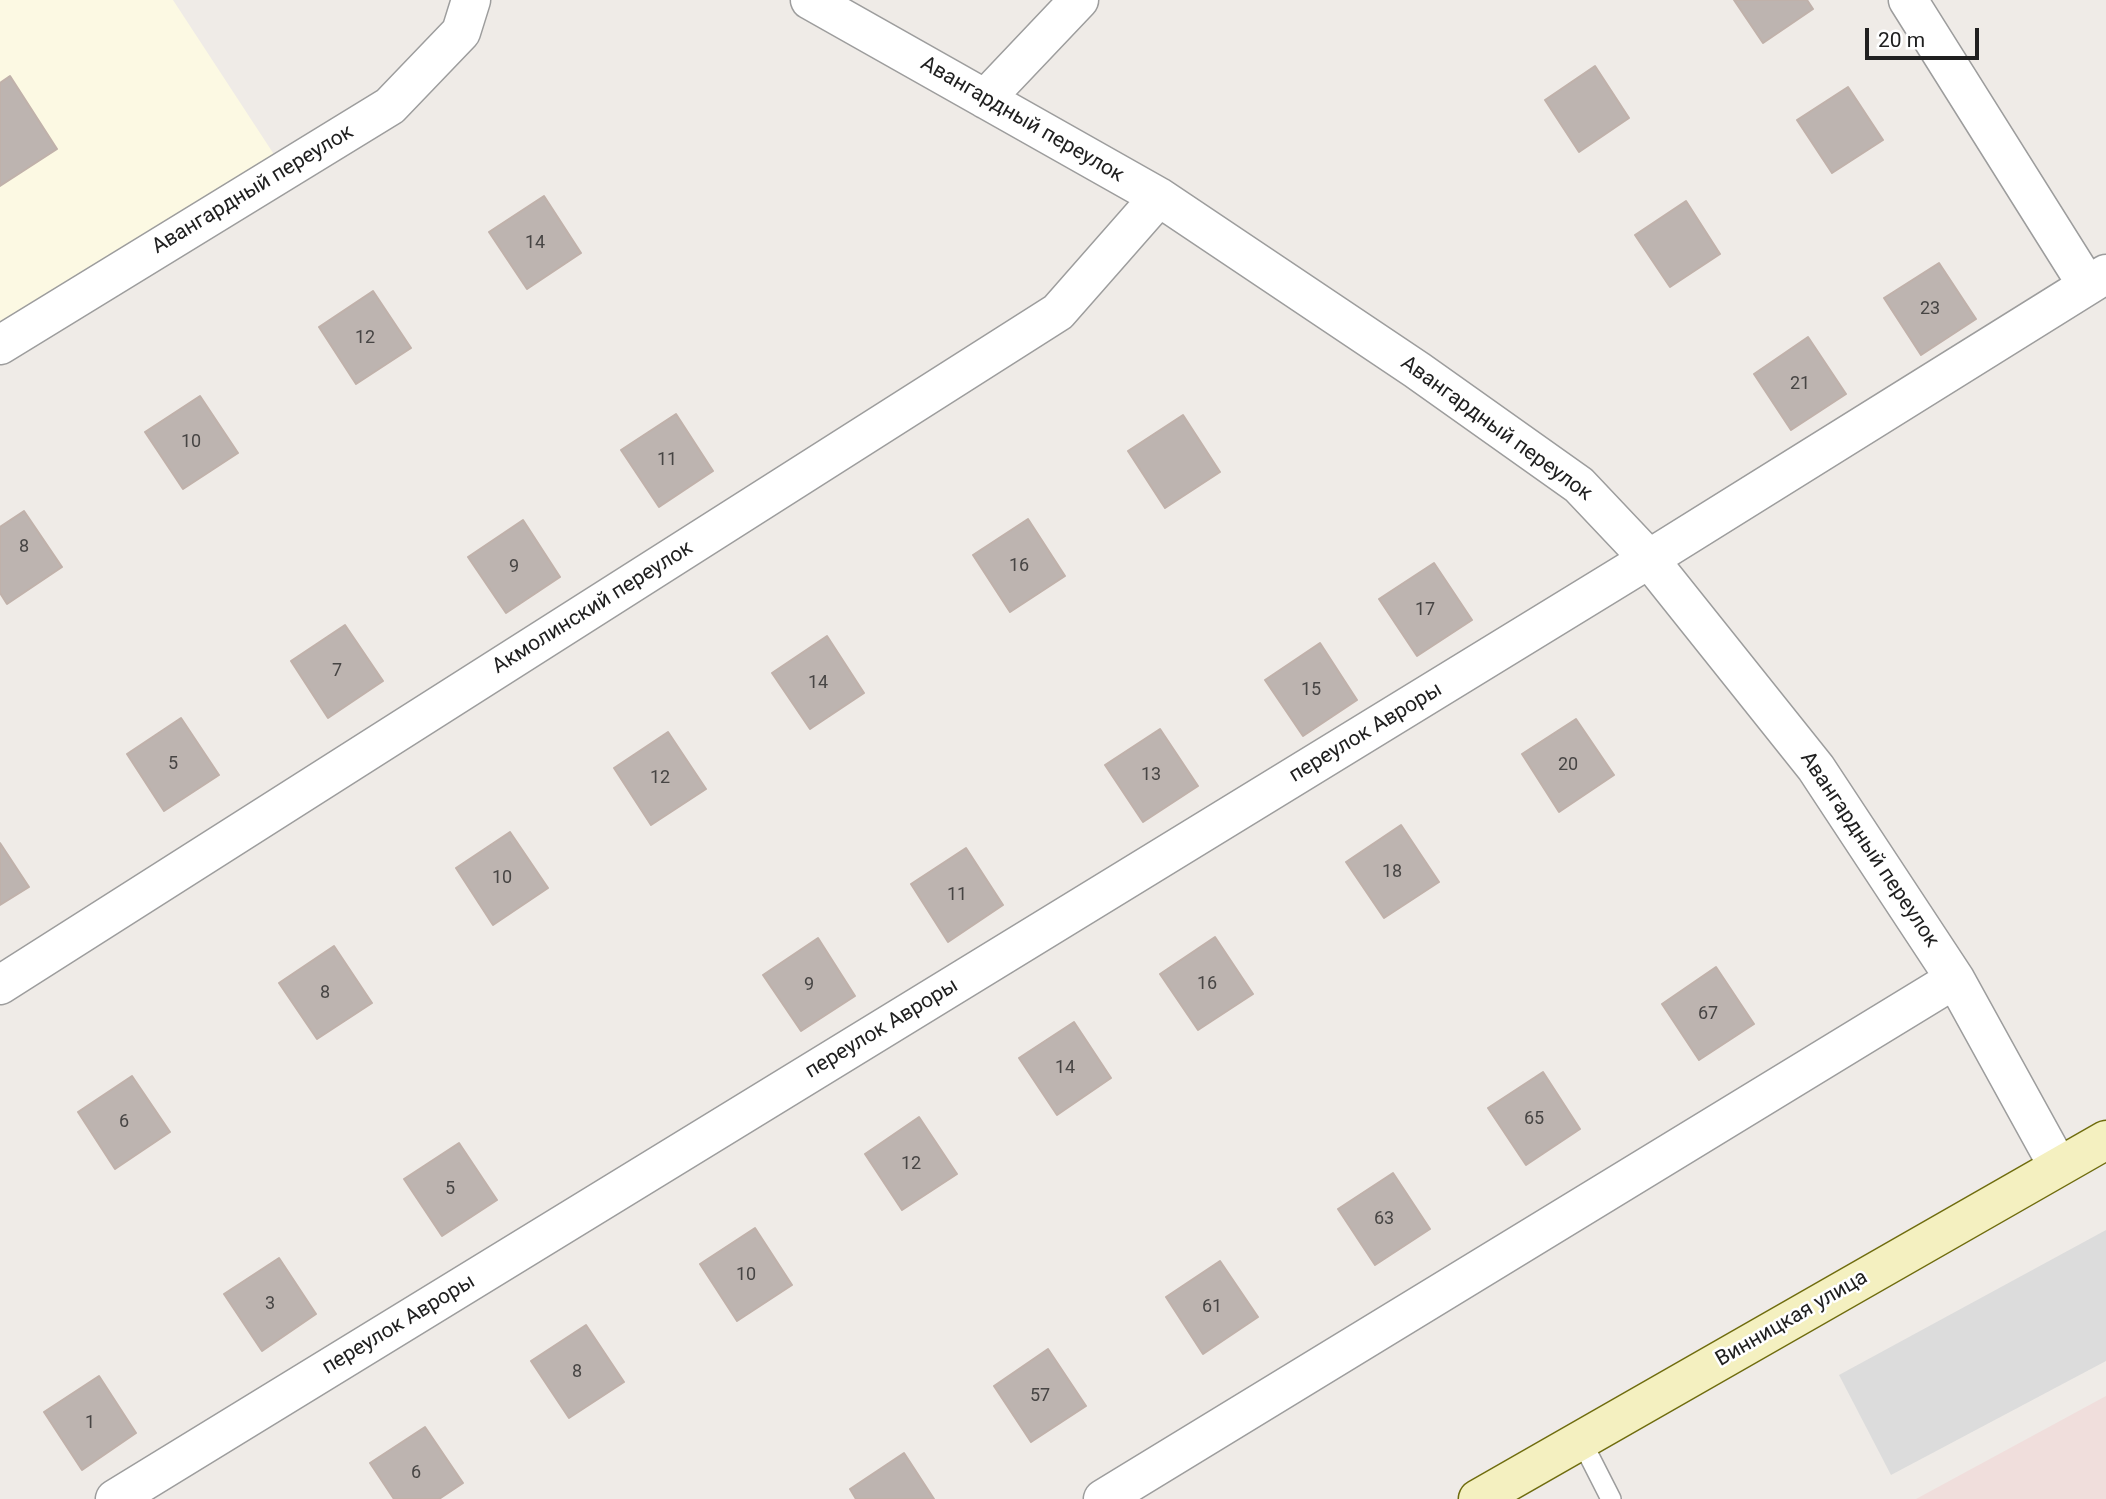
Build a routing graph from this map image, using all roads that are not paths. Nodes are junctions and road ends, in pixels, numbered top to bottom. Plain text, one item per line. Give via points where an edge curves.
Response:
1 (471, 0) edge
2 (810, 0) edge
3 (1079, 0) edge
4 (1908, 0) edge
5 (985, 99) junction
6 (1158, 197) junction
7 (2096, 280) edge
8 (0, 345) edge
9 (1650, 559) junction
10 (1955, 979) junction
11 (0, 985) edge
12 (2106, 1140) edge
13 (2058, 1167) junction
14 (1581, 1440) junction
15 (115, 1499) edge
16 (1102, 1499) edge
17 (1478, 1499) edge
18 (1611, 1499) edge

1 - 8 street, Авангардный переулок via 461,32 390,106
2 - 5 street, Авангардный переулок
3 - 5 street
4 - 7 street
5 - 6 street, Авангардный переулок
6 - 9 street, Авангардный переулок via 1418,370 1579,485
6 - 11 street, Акмолинский переулок via 1058,312
7 - 9 street, переулок Авроры
9 - 10 street, Авангардный переулок via 1816,768
9 - 15 street, переулок Авроры
10 - 13 street, Авангардный переулок
10 - 16 street
12 - 13 main road, Винницкая улица
13 - 14 main road, Винницкая улица
14 - 17 main road, Винницкая улица
14 - 18 lane

